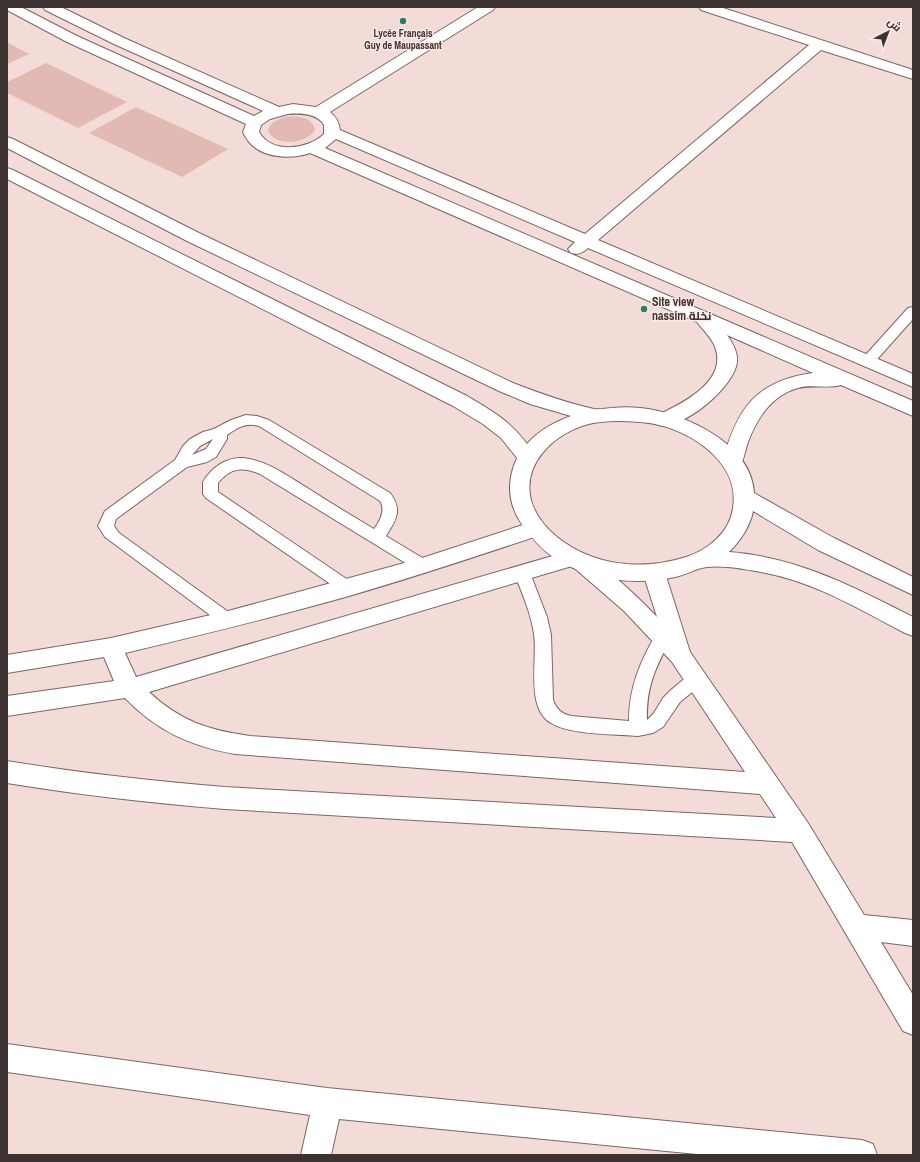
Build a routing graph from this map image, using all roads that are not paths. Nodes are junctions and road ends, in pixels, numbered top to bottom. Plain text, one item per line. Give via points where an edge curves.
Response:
1 (11, 7) edge
2 (50, 7) edge
3 (488, 7) edge
4 (706, 7) edge
5 (819, 44) junction
6 (913, 75) edge
7 (276, 111) junction
8 (318, 113) junction
9 (255, 122) junction
10 (332, 132) junction
11 (7, 142) edge
12 (312, 148) junction
13 (7, 173) edge
14 (587, 241) junction
15 (566, 259) junction
16 (913, 311) edge
17 (704, 320) junction
18 (867, 362) junction
19 (850, 382) junction
20 (913, 382) edge
21 (913, 409) edge
22 (595, 416) junction
23 (665, 420) junction
24 (528, 457) junction
25 (732, 463) junction
26 (745, 497) junction
27 (535, 529) junction
28 (377, 538) junction
29 (704, 559) junction
30 (577, 560) junction
31 (423, 566) junction
32 (522, 573) junction
33 (654, 573) junction
34 (913, 587) edge
35 (348, 588) junction
36 (228, 620) junction
37 (913, 627) edge
38 (111, 647) junction
39 (672, 647) junction
40 (7, 664) edge
41 (696, 679) junction
42 (130, 688) junction
43 (7, 706) edge
44 (638, 729) junction
45 (7, 772) edge
46 (768, 784) junction
47 (799, 831) junction
48 (857, 927) junction
49 (913, 933) edge
50 (913, 1021) edge
51 (7, 1058) edge
52 (326, 1104) junction
53 (316, 1155) edge
54 (862, 1155) edge

1 - 9 main road via 72,39
2 - 7 main road via 119,41
3 - 8 main road
4 - 5 main road
5 - 6 main road
5 - 14 main road
7 - 8 main road via 298,108
7 - 9 main road
8 - 10 main road via 331,123
9 - 12 main road via 251,136 263,147 287,152
10 - 12 main road via 323,143
10 - 14 main road
11 - 22 main road via 193,237 499,384 537,399
12 - 15 main road
13 - 24 main road via 460,400 508,434
14 - 15 main road
14 - 18 main road
15 - 17 main road
16 - 18 lane
17 - 19 main road
17 - 23 main road via 725,348 727,367 714,388 700,400 685,411
18 - 20 main road
19 - 21 main road
19 - 25 main road via 818,379 802,381 788,384 764,397 756,405 741,432
22 - 23 main road via 634,414
22 - 24 main road via 579,420 552,433 541,441
23 - 25 main road via 701,435
24 - 27 main road via 522,468 519,492 527,517
25 - 26 main road via 739,474
26 - 29 main road via 742,519 737,529 721,548
26 - 34 main road via 821,541
27 - 30 main road via 558,549
27 - 31 main road
28 - 31 lane
28 - 35 lane via 251,464 234,464 218,470 210,482 211,494 222,503
28 - 36 lane via 391,511 385,497 264,423 258,420 236,422 219,432 220,439 211,453 182,463 116,510 107,520 106,526 114,537
29 - 33 main road
29 - 37 main road via 744,561 778,567 813,578
30 - 32 main road
30 - 33 main road via 613,571
30 - 39 main road via 632,606
31 - 35 main road
32 - 42 main road
32 - 44 lane via 543,635 546,708 560,721
33 - 39 main road
35 - 36 main road
36 - 38 main road
38 - 40 main road
38 - 42 main road
39 - 41 main road
39 - 44 lane via 653,654 645,671 640,689
41 - 44 lane via 674,698 660,720
41 - 46 main road
42 - 43 main road
42 - 46 main road via 167,721 192,734 220,742
45 - 47 main road via 73,783 202,796
46 - 47 main road
47 - 48 main road
48 - 49 main road
48 - 50 main road
51 - 52 main road
52 - 53 main road
52 - 54 main road

